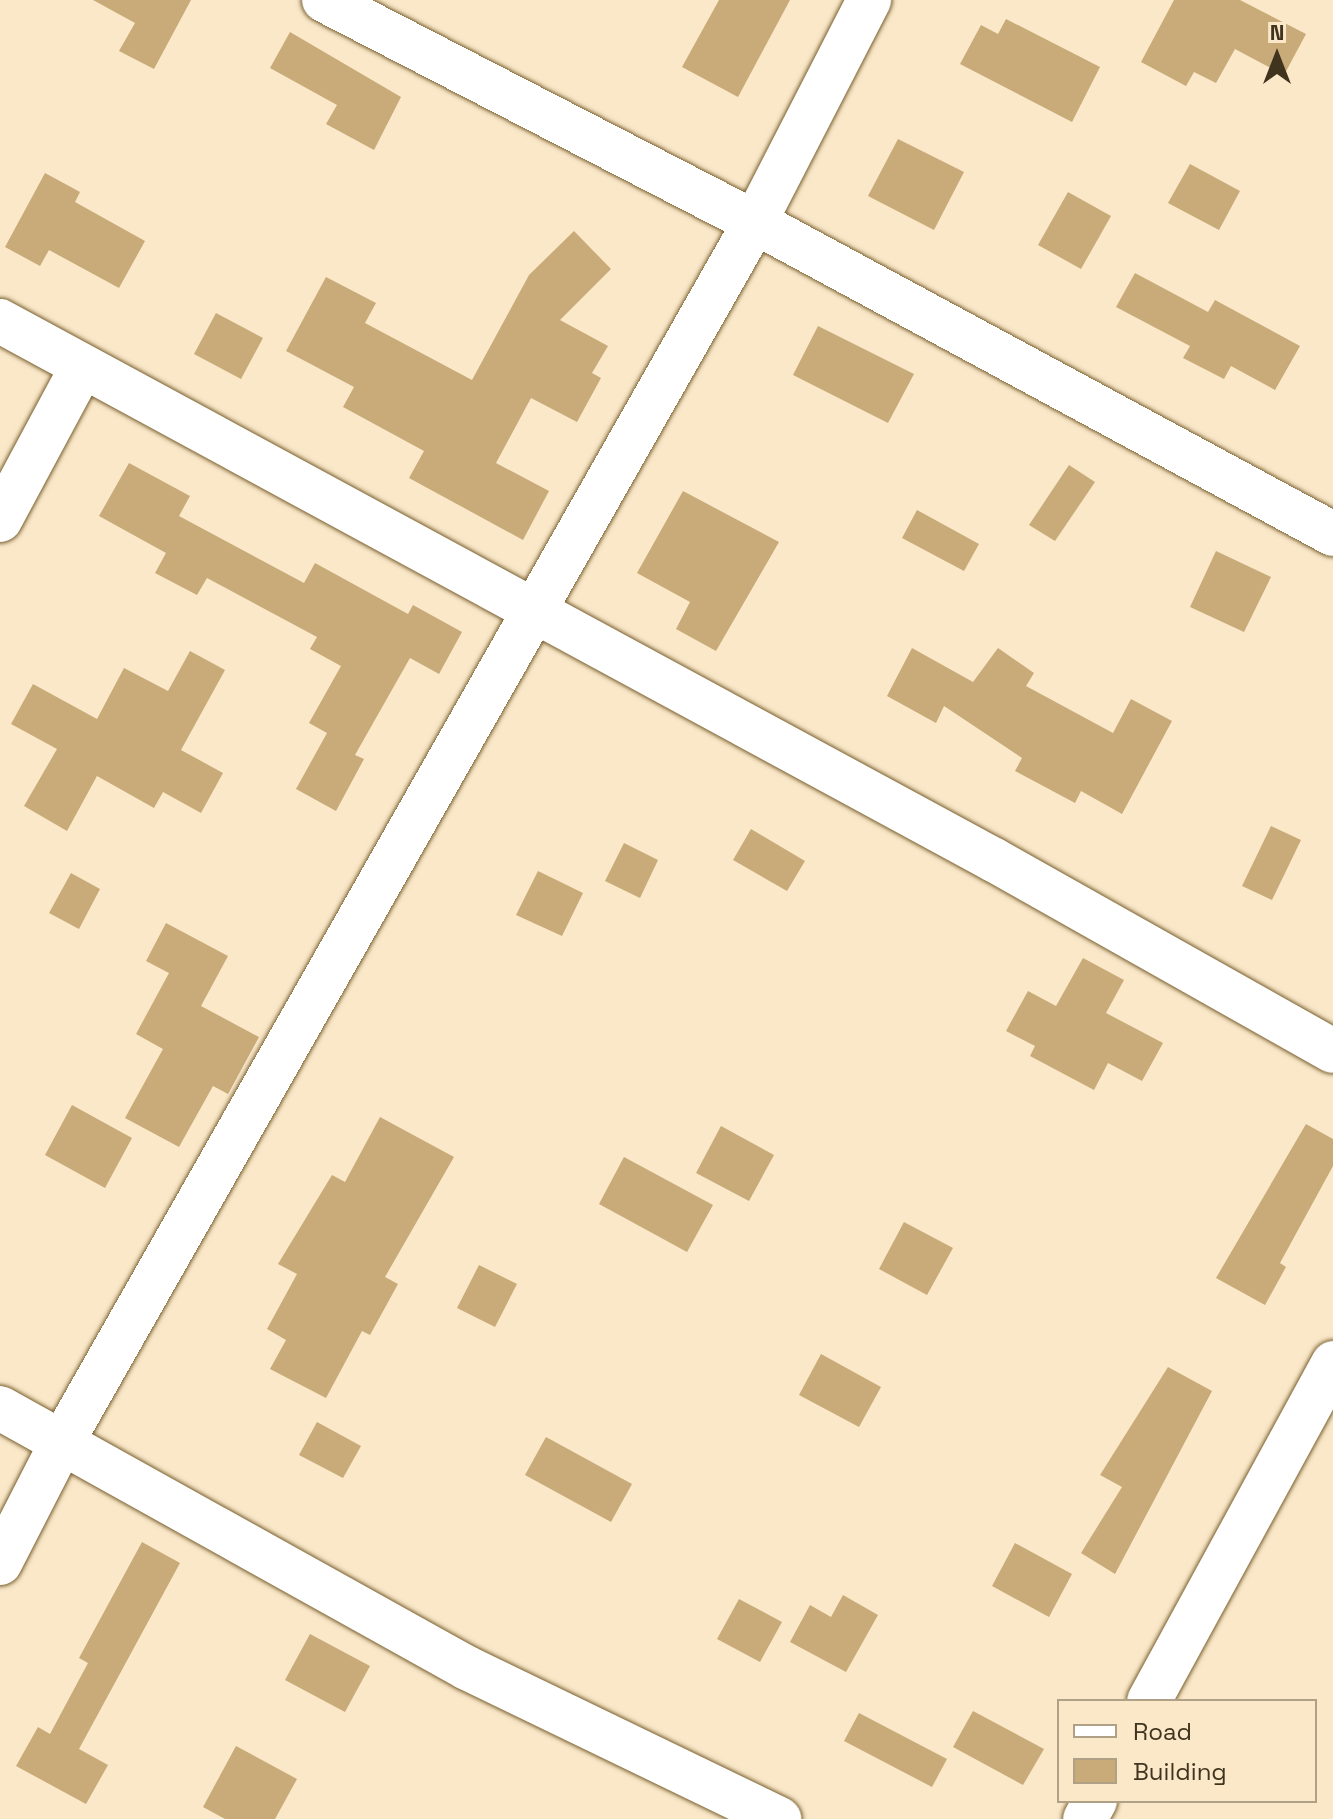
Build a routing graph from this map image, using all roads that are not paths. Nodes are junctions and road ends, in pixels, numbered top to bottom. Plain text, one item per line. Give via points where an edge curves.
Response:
1 (324, 0) edge
2 (869, 0) edge
3 (755, 222) junction
4 (0, 321) edge
5 (82, 367) junction
6 (0, 520) edge
7 (1333, 534) edge
8 (535, 611) junction
9 (1333, 1051) edge
10 (1333, 1363) edge
11 (0, 1408) edge
12 (61, 1444) junction
13 (0, 1563) edge
14 (1150, 1699) edge
15 (779, 1819) edge

1 - 3 street
2 - 3 street
3 - 7 street
3 - 8 street
4 - 5 street
5 - 6 street
5 - 8 street
8 - 9 street
8 - 12 street
10 - 14 street
11 - 12 street
12 - 13 street
12 - 15 street via 467,1668

